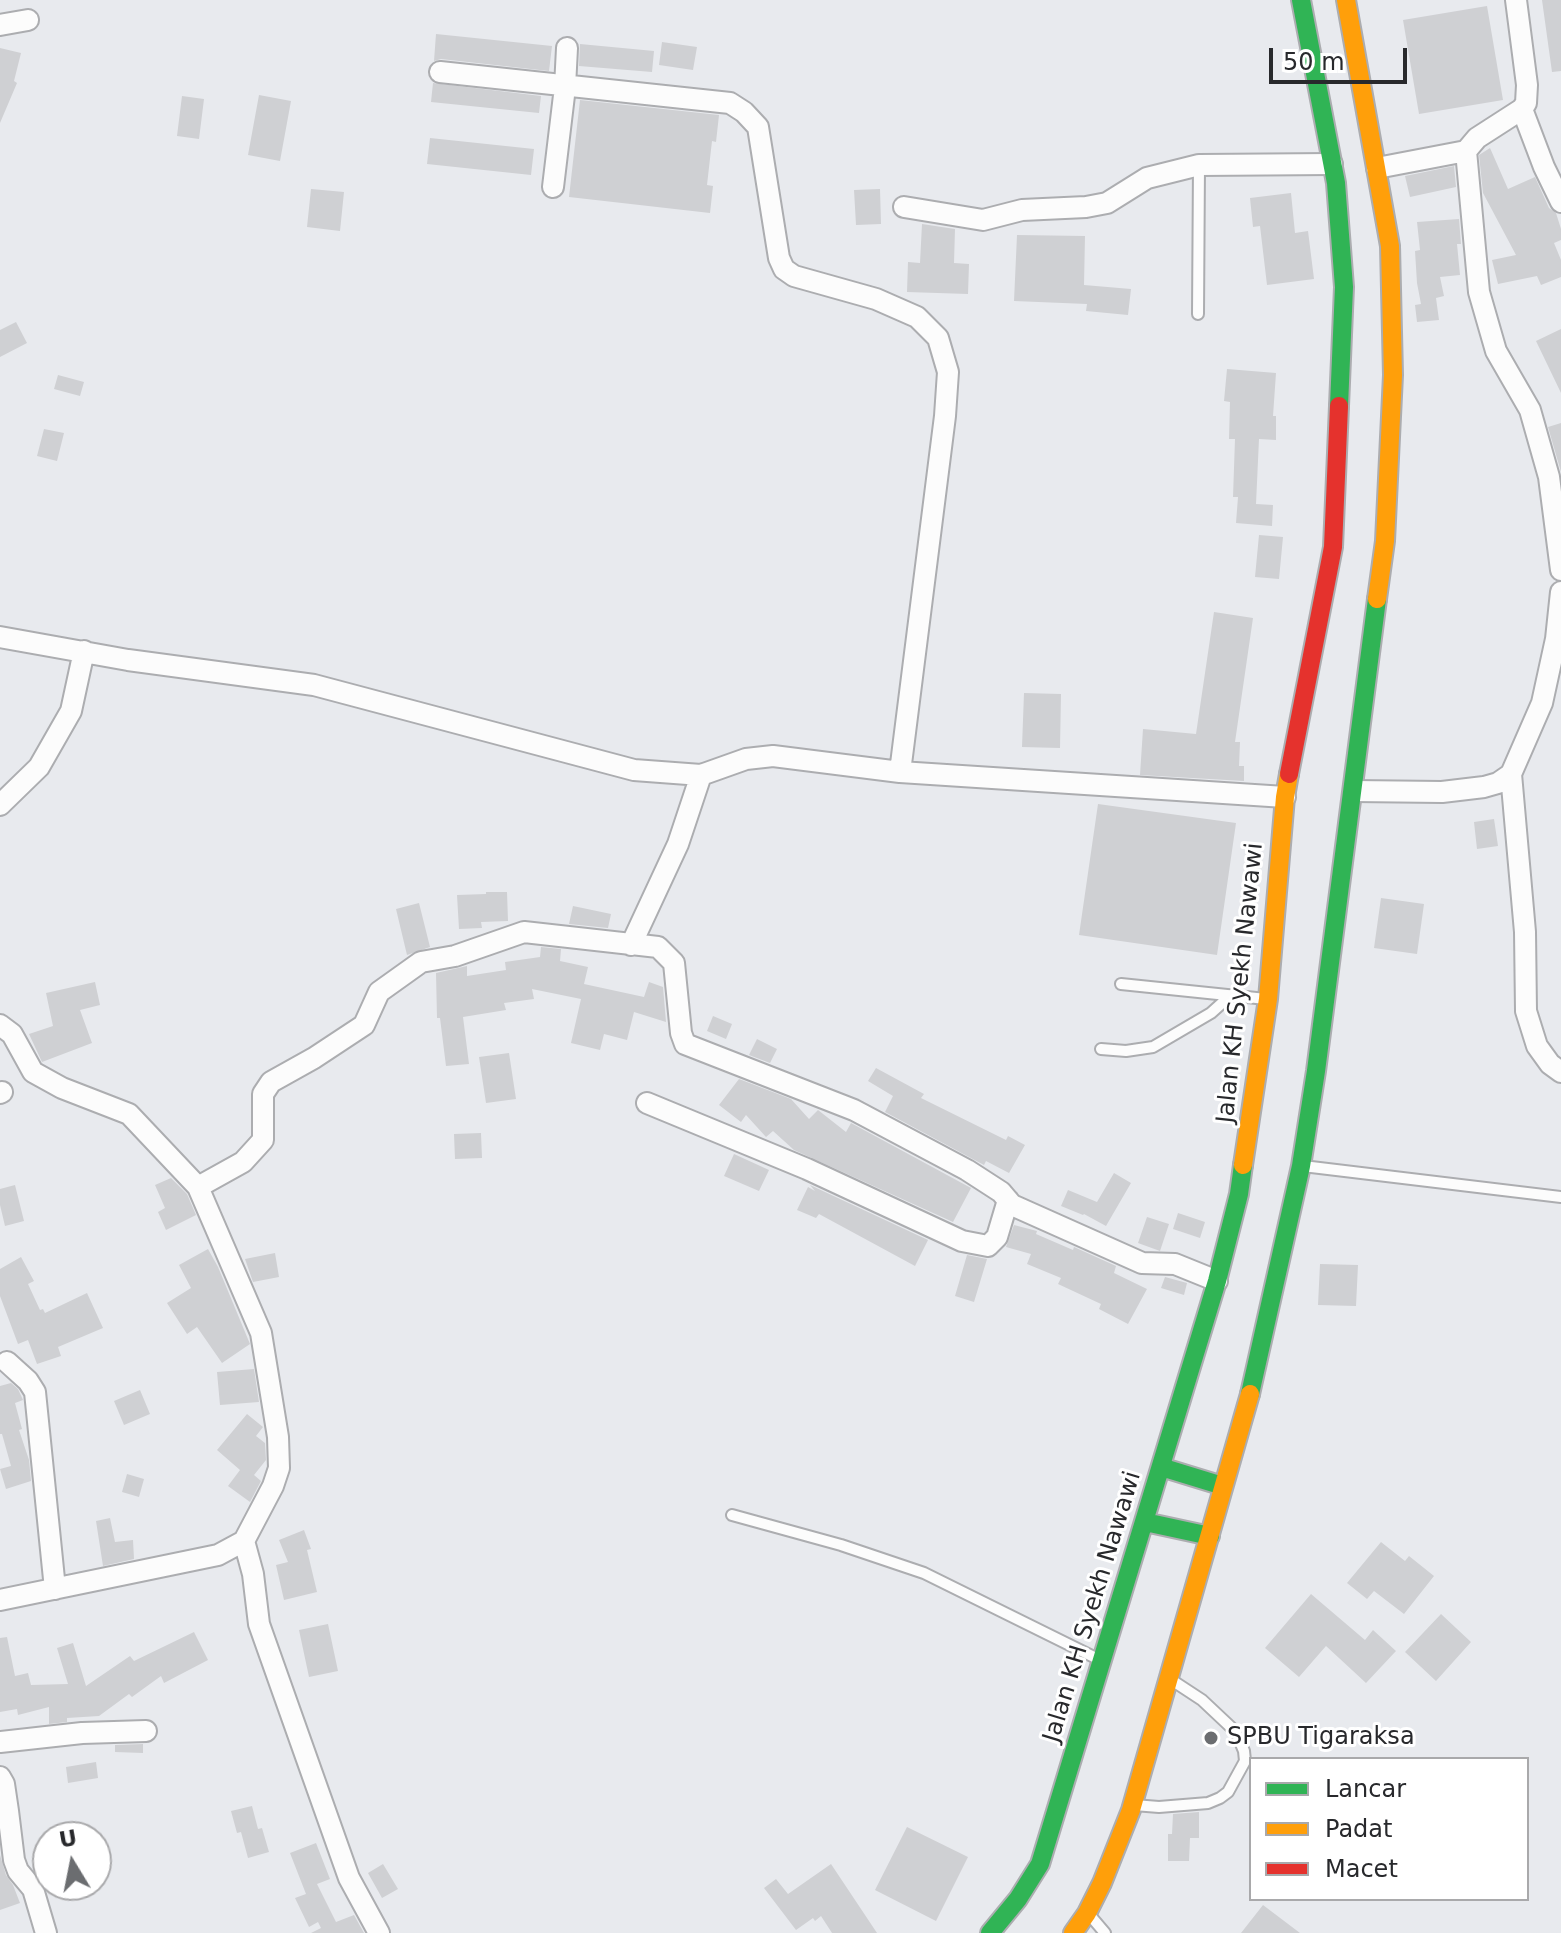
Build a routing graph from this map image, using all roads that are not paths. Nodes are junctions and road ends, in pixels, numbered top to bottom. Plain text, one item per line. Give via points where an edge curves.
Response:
1 (1301, 0) edge
2 (1346, 0) edge
3 (1516, 0) edge
4 (28, 20) dead end
5 (0, 25) edge
6 (567, 48) dead end
7 (440, 72) dead end
8 (565, 87) junction
9 (1522, 109) junction
10 (1466, 151) junction
11 (1332, 164) junction
12 (1199, 165) junction
13 (1377, 168) junction
14 (553, 187) dead end
15 (1561, 202) edge
16 (904, 207) dead end
17 (1198, 314) dead end
18 (1561, 570) edge
19 (1561, 592) edge
20 (0, 637) edge
21 (84, 651) junction
22 (900, 772) junction
23 (1511, 774) junction
24 (701, 775) junction
25 (1354, 791) junction
26 (1285, 797) junction
27 (0, 805) edge
28 (631, 945) junction
29 (1121, 984) dead end
30 (1231, 995) junction
31 (1268, 999) junction
32 (0, 1025) edge
33 (1101, 1049) dead end
34 (1561, 1072) edge
35 (647, 1103) dead end
36 (1301, 1166) junction
37 (198, 1187) junction
38 (1561, 1197) edge
39 (1008, 1200) junction
40 (1217, 1281) junction
41 (7, 1362) dead end
42 (1161, 1467) junction
43 (1223, 1486) junction
44 (732, 1515) dead end
45 (1145, 1522) junction
46 (1210, 1536) junction
47 (244, 1541) junction
48 (55, 1589) junction
49 (0, 1600) edge
50 (1102, 1661) junction
51 (1169, 1678) junction
52 (146, 1731) dead end
53 (0, 1742) edge
54 (0, 1777) edge
55 (1133, 1805) junction
56 (1087, 1913) junction
57 (46, 1933) edge
58 (379, 1933) edge
59 (990, 1933) edge
60 (1073, 1933) edge
61 (1105, 1933) edge

1 - 11 main road, Jalan KH Syekh Nawawi
2 - 13 main road
3 - 9 street via 1527,85
4 - 5 street
6 - 8 street
7 - 8 street
8 - 14 street
8 - 22 street via 730,103 744,112 758,127 784,269 917,317 938,338 948,372 945,416
9 - 10 street
9 - 15 street
10 - 13 street
10 - 18 street via 1479,292 1496,351 1530,410 1549,477
11 - 12 street
11 - 26 main road, Jalan KH Syekh Nawawi via 1344,287 1333,547
12 - 16 street via 1147,178 1107,203 1086,207 1022,210 983,220
12 - 17 lane
13 - 25 main road via 1390,246 1393,375 1385,541
19 - 23 street via 1542,703
20 - 21 street
21 - 24 street via 314,685 634,770
21 - 27 street via 71,711 39,767
22 - 24 street via 773,756
22 - 26 street
23 - 25 street via 1484,787 1442,792
23 - 34 street via 1526,1011 1537,1046
24 - 28 street via 678,844
25 - 36 main road
26 - 31 main road, Jalan KH Syekh Nawawi
28 - 37 street via 524,932 421,962 379,992 364,1025 271,1082 263,1094 263,1140 243,1162
28 - 39 street via 658,947 674,963 685,1044 854,1110 967,1170
29 - 30 lane
30 - 31 lane
30 - 33 lane via 1153,1047
31 - 40 main road, Jalan KH Syekh Nawawi via 1239,1194
32 - 37 street via 12,1034 33,1072 129,1114
35 - 39 street via 962,1241 988,1246 997,1237
36 - 38 lane
36 - 43 main road via 1250,1395
37 - 47 street via 261,1333 278,1437 279,1468
39 - 40 street via 1142,1263 1175,1264
40 - 42 main road, Jalan KH Syekh Nawawi
41 - 48 street via 35,1392
42 - 43 main road
42 - 45 main road, Jalan KH Syekh Nawawi
43 - 46 main road
44 - 50 lane via 924,1573
45 - 46 main road
45 - 50 main road, Jalan KH Syekh Nawawi
46 - 51 main road
47 - 48 street via 218,1555
47 - 58 street via 259,1624 349,1878
48 - 49 street
50 - 59 main road, Jalan KH Syekh Nawawi via 1040,1864
51 - 55 main road
51 - 55 lane via 1236,1732 1245,1761 1228,1792 1208,1803
52 - 53 street
54 - 57 street via 14,1860 33,1889
55 - 56 main road
56 - 60 main road
56 - 61 lane

